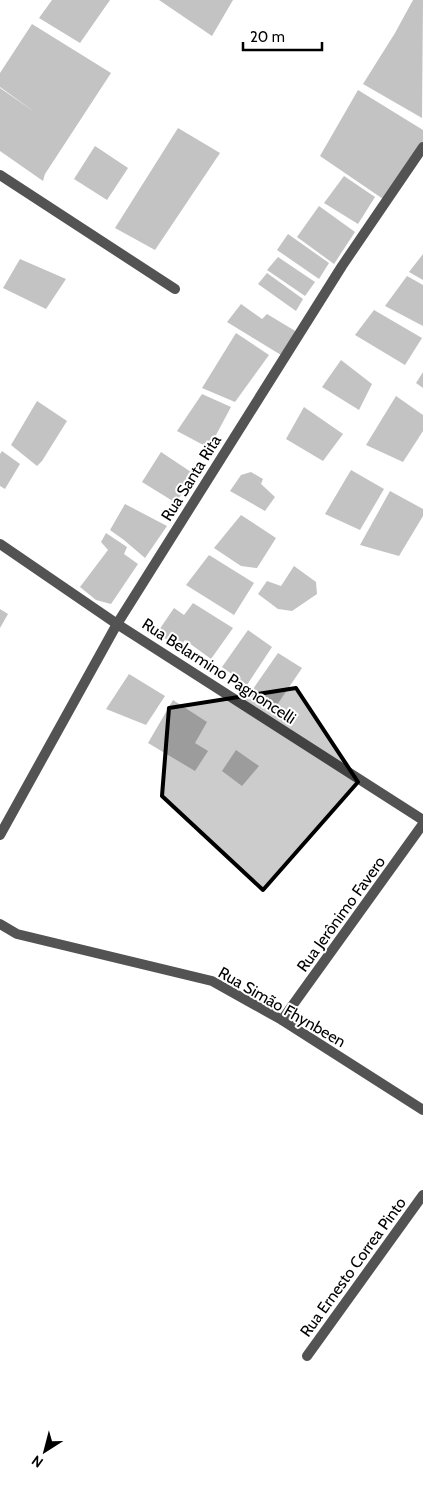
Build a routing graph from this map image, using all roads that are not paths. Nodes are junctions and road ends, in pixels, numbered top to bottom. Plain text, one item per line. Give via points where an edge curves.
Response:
1 (423, 147) edge
2 (0, 175) edge
3 (175, 289) dead end
4 (0, 544) edge
5 (117, 624) junction
6 (423, 820) edge
7 (423, 824) edge
8 (0, 834) edge
9 (0, 924) edge
10 (282, 1020) junction
11 (423, 1110) edge
12 (423, 1195) edge
13 (307, 1356) dead end

1 - 5 street, Rua Santa Rita via 342,266
2 - 3 street
4 - 5 street, Rua Belarmino Pagnoncelli
5 - 6 street, Rua Belarmino Pagnoncelli
5 - 8 street, Rua Santa Rita
7 - 10 street, Rua Jerônimo Favero
9 - 10 street, Rua Simão Fhynbeen via 17,934 212,981
10 - 11 street, Rua Simão Fhynbeen
12 - 13 street, Rua Ernesto Correa Pinto

